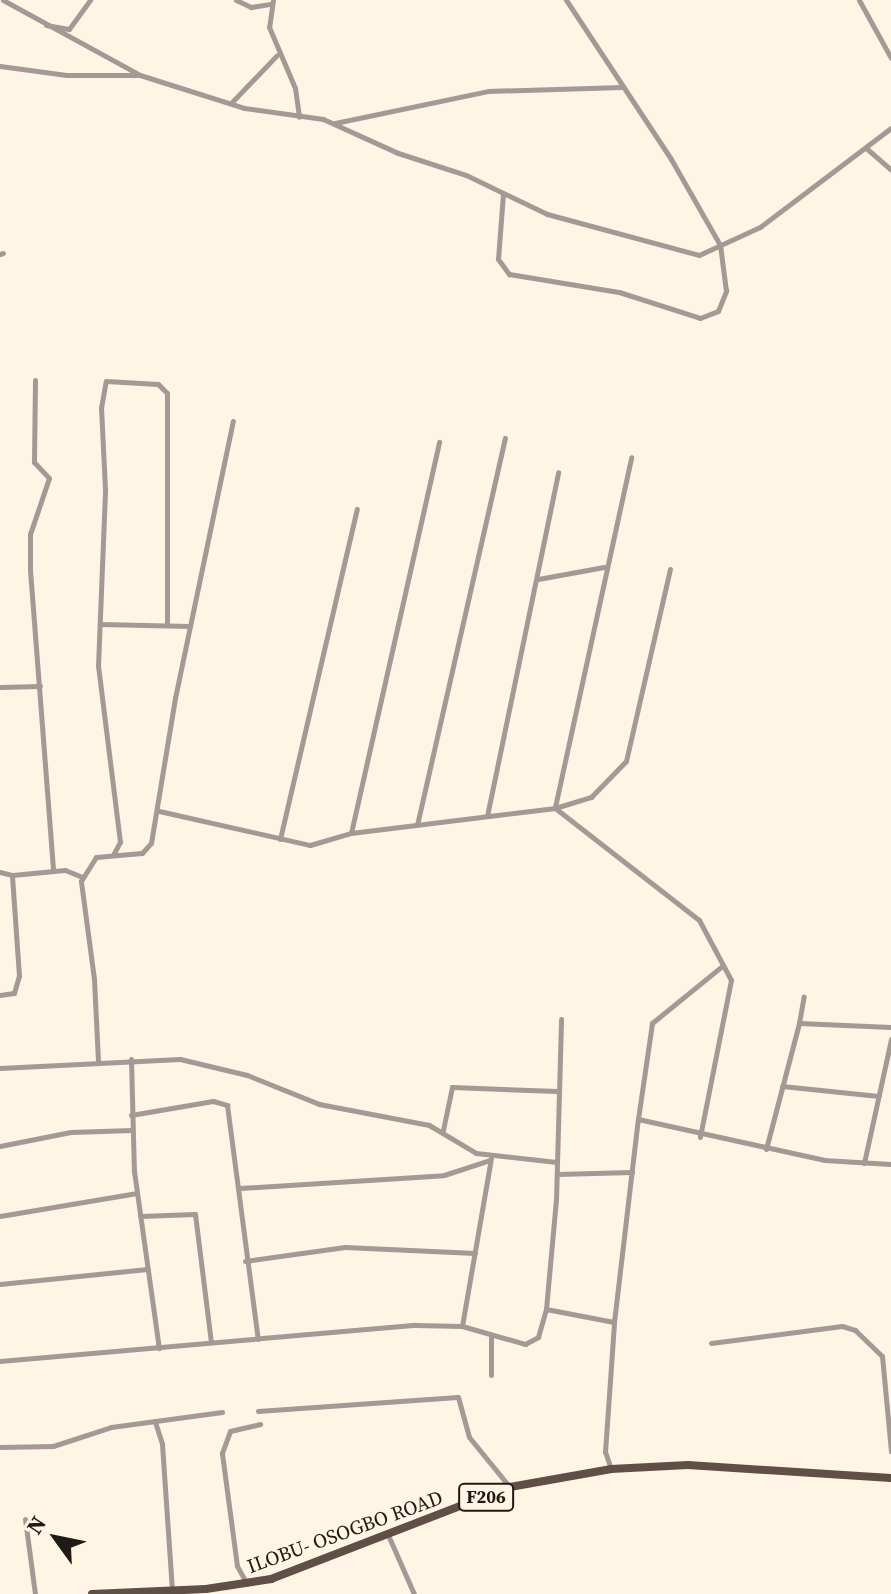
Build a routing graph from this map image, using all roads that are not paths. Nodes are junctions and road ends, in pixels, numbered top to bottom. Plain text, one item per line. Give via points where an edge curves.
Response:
1 (3, 0) edge
2 (90, 0) edge
3 (236, 0) edge
4 (566, 0) edge
5 (859, 0) edge
6 (272, 2) edge
7 (41, 25) junction
8 (277, 55) junction
9 (891, 58) edge
10 (0, 66) edge
11 (140, 75) junction
12 (622, 87) junction
13 (231, 103) junction
14 (299, 117) junction
15 (334, 123) junction
16 (891, 128) edge
17 (866, 148) junction
18 (891, 170) edge
19 (503, 194) junction
20 (720, 245) junction
21 (35, 380) dead end
22 (233, 421) dead end
23 (505, 438) dead end
24 (439, 442) dead end
25 (631, 457) dead end
26 (558, 472) dead end
27 (357, 509) dead end
28 (604, 567) junction
29 (670, 569) dead end
30 (538, 579) junction
31 (100, 624) junction
32 (167, 624) junction
33 (189, 626) junction
34 (40, 686) junction
35 (0, 687) edge
36 (555, 808) junction
37 (159, 811) junction
38 (487, 816) junction
39 (417, 825) junction
40 (351, 833) junction
41 (280, 839) junction
42 (113, 855) junction
43 (53, 870) junction
44 (0, 872) edge
45 (12, 875) junction
46 (82, 877) junction
47 (721, 967) junction
48 (0, 995) edge
49 (804, 996) dead end
50 (561, 1019) dead end
51 (799, 1023) junction
52 (891, 1027) edge
53 (891, 1039) edge
54 (131, 1059) junction
55 (98, 1061) junction
56 (0, 1068) edge
57 (782, 1086) junction
58 (557, 1091) junction
59 (891, 1091) edge
60 (879, 1093) junction
61 (131, 1115) junction
62 (638, 1119) junction
63 (132, 1130) junction
64 (443, 1130) junction
65 (700, 1137) junction
66 (0, 1146) edge
67 (766, 1149) junction
68 (491, 1157) junction
69 (556, 1162) junction
70 (864, 1163) junction
71 (891, 1164) edge
72 (632, 1172) junction
73 (557, 1174) junction
74 (240, 1188) junction
75 (137, 1193) junction
76 (0, 1216) edge
77 (140, 1216) junction
78 (475, 1253) junction
79 (245, 1261) junction
80 (147, 1269) junction
81 (0, 1284) edge
82 (546, 1309) junction
83 (614, 1322) junction
84 (462, 1326) junction
85 (491, 1335) junction
86 (258, 1339) junction
87 (211, 1342) junction
88 (711, 1343) dead end
89 (159, 1348) junction
90 (0, 1361) edge
91 (491, 1375) dead end
92 (258, 1411) dead end
93 (222, 1412) dead end
94 (155, 1422) junction
95 (260, 1424) dead end
96 (0, 1447) edge
97 (891, 1452) edge
98 (611, 1469) junction
99 (891, 1478) edge
100 (510, 1487) junction
101 (25, 1519) dead end
102 (388, 1535) junction
103 (248, 1584) junction
104 (172, 1592) junction
105 (35, 1594) edge
106 (92, 1594) edge
107 (414, 1594) edge

1 - 7 street
2 - 7 street via 69,29
3 - 6 street via 251,7
4 - 12 street
5 - 9 street
6 - 8 street via 269,27
7 - 11 street
8 - 13 street
8 - 14 street via 295,88
10 - 11 street via 66,75
11 - 13 street
12 - 15 street via 488,91
12 - 20 street
13 - 14 street
14 - 15 street
15 - 19 street
16 - 17 street
17 - 18 street
17 - 20 street via 760,227
19 - 20 street via 618,236 699,255
19 - 20 street via 498,259 509,274 619,292 700,318 715,315 726,291
21 - 34 street via 34,462 49,478 30,540
22 - 33 street
23 - 39 street
24 - 40 street
25 - 28 street
26 - 30 street
27 - 41 street
28 - 30 street
28 - 36 street
29 - 36 street via 626,761 591,797
30 - 38 street
31 - 32 street
31 - 32 street via 105,489 101,408 106,381 158,384 167,393
31 - 42 street via 100,697 120,842
32 - 33 street
33 - 37 street
34 - 35 street
34 - 43 street
36 - 38 street
36 - 47 street via 699,920
37 - 41 street
37 - 42 street via 147,849
38 - 39 street
39 - 40 street
40 - 41 street via 310,845
42 - 46 street via 96,857
43 - 45 street
43 - 46 street
44 - 45 street
45 - 48 street via 19,976 14,993
46 - 55 street via 80,906 94,979
47 - 62 street via 652,1023
47 - 65 street via 731,980
49 - 51 street
50 - 58 street
51 - 52 street
51 - 57 street
53 - 60 street
54 - 55 street
54 - 61 street
54 - 64 street via 193,1062 264,1080 319,1104
55 - 56 street
57 - 60 street
57 - 67 street
58 - 64 street via 457,1085 447,1093
58 - 69 street
59 - 60 street
60 - 70 street
61 - 63 street
61 - 74 street via 223,1101 231,1120
62 - 65 street
62 - 72 street
63 - 66 street via 71,1132
63 - 75 street
64 - 68 street
65 - 67 street
67 - 70 street
68 - 69 street
68 - 74 street via 444,1175
68 - 78 street
69 - 73 street
70 - 71 street
72 - 73 street
72 - 83 street
73 - 82 street
74 - 79 street
75 - 76 street
75 - 77 street
77 - 80 street
77 - 87 street via 195,1214
78 - 79 street via 345,1247
78 - 84 street
79 - 86 street
80 - 81 street
80 - 89 street
82 - 83 street
82 - 85 street via 538,1337 530,1343
83 - 98 street via 605,1452
84 - 85 street
84 - 86 street
85 - 91 street
86 - 87 street
87 - 89 street
88 - 97 street via 842,1326 855,1330 882,1356
89 - 90 street
92 - 100 street via 458,1397 469,1437
93 - 94 street
94 - 96 street via 103,1429 53,1446
94 - 104 street via 162,1444
95 - 103 street via 230,1431 222,1453 237,1566
98 - 99 main road, ILOBU- OSOGBO ROAD / F206 via 688,1465
98 - 100 main road, ILOBU- OSOGBO ROAD / F206
100 - 102 main road, ILOBU- OSOGBO ROAD / F206
101 - 105 street
102 - 103 main road, ILOBU- OSOGBO ROAD / F206
102 - 107 street
103 - 104 main road, ILOBU- OSOGBO ROAD / F206
104 - 106 main road, ILOBU- OSOGBO ROAD / F206

